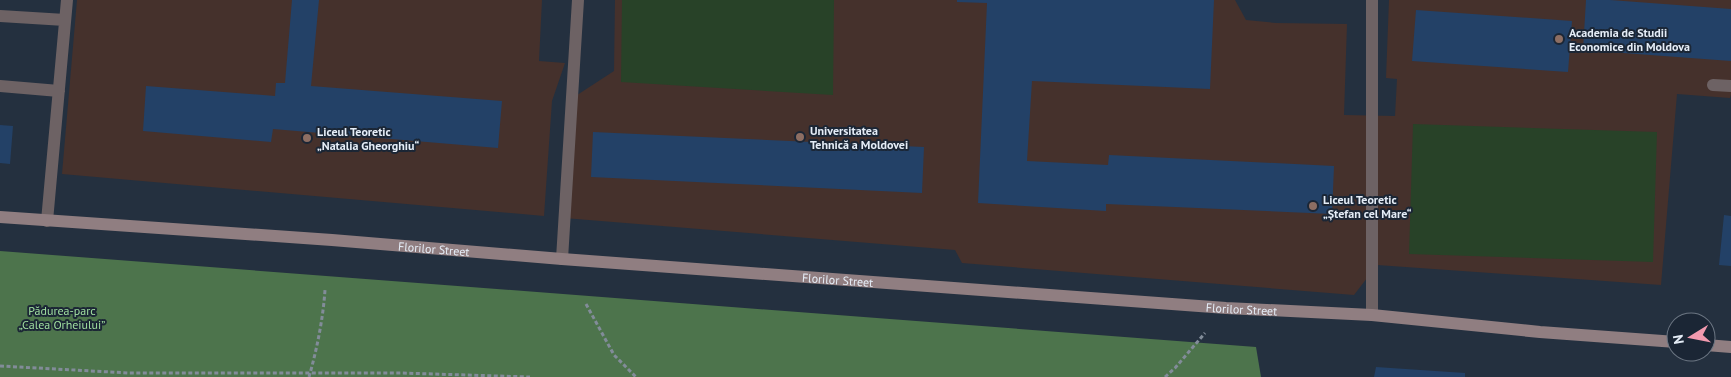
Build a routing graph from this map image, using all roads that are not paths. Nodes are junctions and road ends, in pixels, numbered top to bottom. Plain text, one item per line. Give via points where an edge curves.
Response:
1 (67, 0) edge
2 (578, 0) edge
3 (1372, 0) edge
4 (0, 16) edge
5 (65, 20) junction
6 (1713, 85) dead end
7 (0, 86) edge
8 (1731, 86) edge
9 (59, 91) junction
10 (0, 217) edge
11 (47, 221) junction
12 (562, 259) junction
13 (1372, 315) junction
14 (1666, 341) edge
15 (1716, 346) edge
16 (1731, 347) edge

1 - 5 lane
2 - 12 lane
3 - 13 lane
4 - 5 lane
5 - 9 lane
6 - 8 lane
7 - 9 lane
9 - 11 lane
10 - 11 main road, Florilor Street
11 - 12 main road, Florilor Street
12 - 13 main road, Florilor Street via 1226,308
13 - 14 main road, Florilor Street
15 - 16 main road

